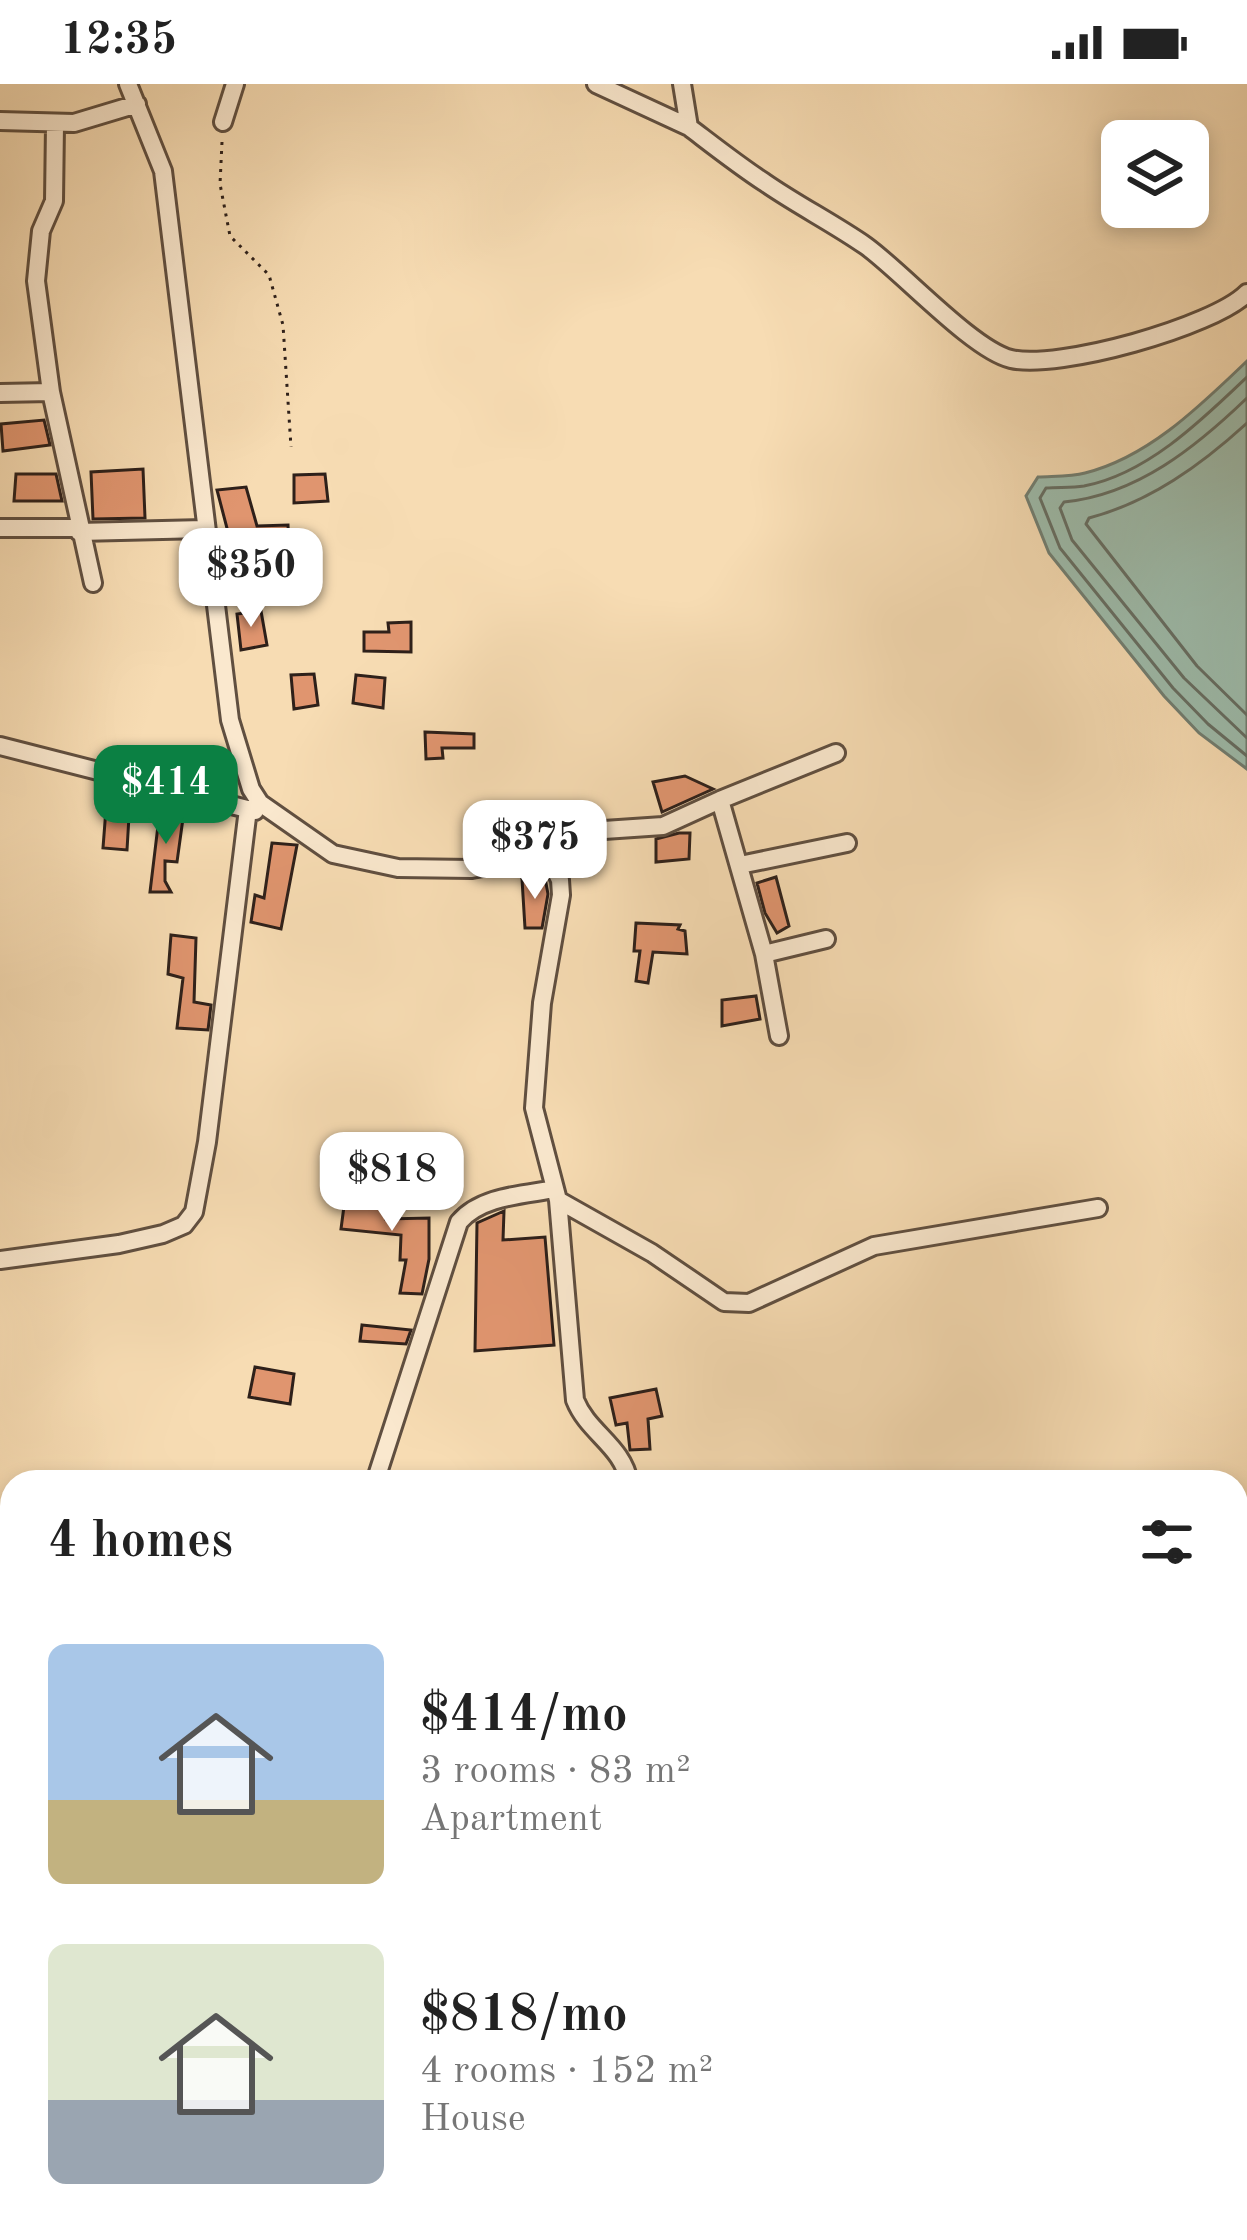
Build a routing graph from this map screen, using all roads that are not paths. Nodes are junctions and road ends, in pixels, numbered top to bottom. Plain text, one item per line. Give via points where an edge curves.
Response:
1 (128, 84) edge
2 (235, 84) edge
3 (596, 84) edge
4 (682, 84) edge
5 (137, 104) junction
6 (0, 122) edge
7 (223, 122) road end
8 (55, 125) junction
9 (689, 128) junction
10 (1247, 293) edge
11 (51, 392) junction
12 (0, 393) edge
13 (0, 528) edge
14 (204, 529) junction
15 (79, 530) junction
16 (93, 583) dead end
17 (0, 746) edge
18 (836, 753) dead end
19 (720, 800) junction
20 (248, 809) junction
21 (274, 816) junction
22 (847, 843) dead end
23 (548, 855) junction
24 (740, 865) junction
25 (826, 939) dead end
26 (764, 955) junction
27 (779, 1036) dead end
28 (557, 1194) junction
29 (1098, 1208) dead end
30 (0, 1259) edge
31 (379, 1470) edge
32 (625, 1470) edge

1 - 5 street
2 - 7 street
3 - 9 street
4 - 9 street
5 - 8 street
5 - 14 street via 163,172
6 - 8 street
8 - 11 street via 54,201 41,231 36,281
9 - 10 street via 868,248 994,353 1012,359 1079,356 1203,322
11 - 12 street
11 - 15 street
13 - 15 street
14 - 15 street
14 - 21 street via 230,719 251,790
15 - 16 street
17 - 20 street
18 - 19 street
19 - 23 street via 663,826 604,830
19 - 24 street
20 - 21 street
20 - 30 street via 194,1212 163,1234
21 - 23 street via 350,861 398,868 472,869
22 - 24 street
23 - 28 street via 561,896 534,1108
24 - 26 street
25 - 26 street
26 - 27 street
28 - 29 street via 734,1305 874,1246
28 - 31 street via 489,1202 459,1222
28 - 32 street via 575,1400

